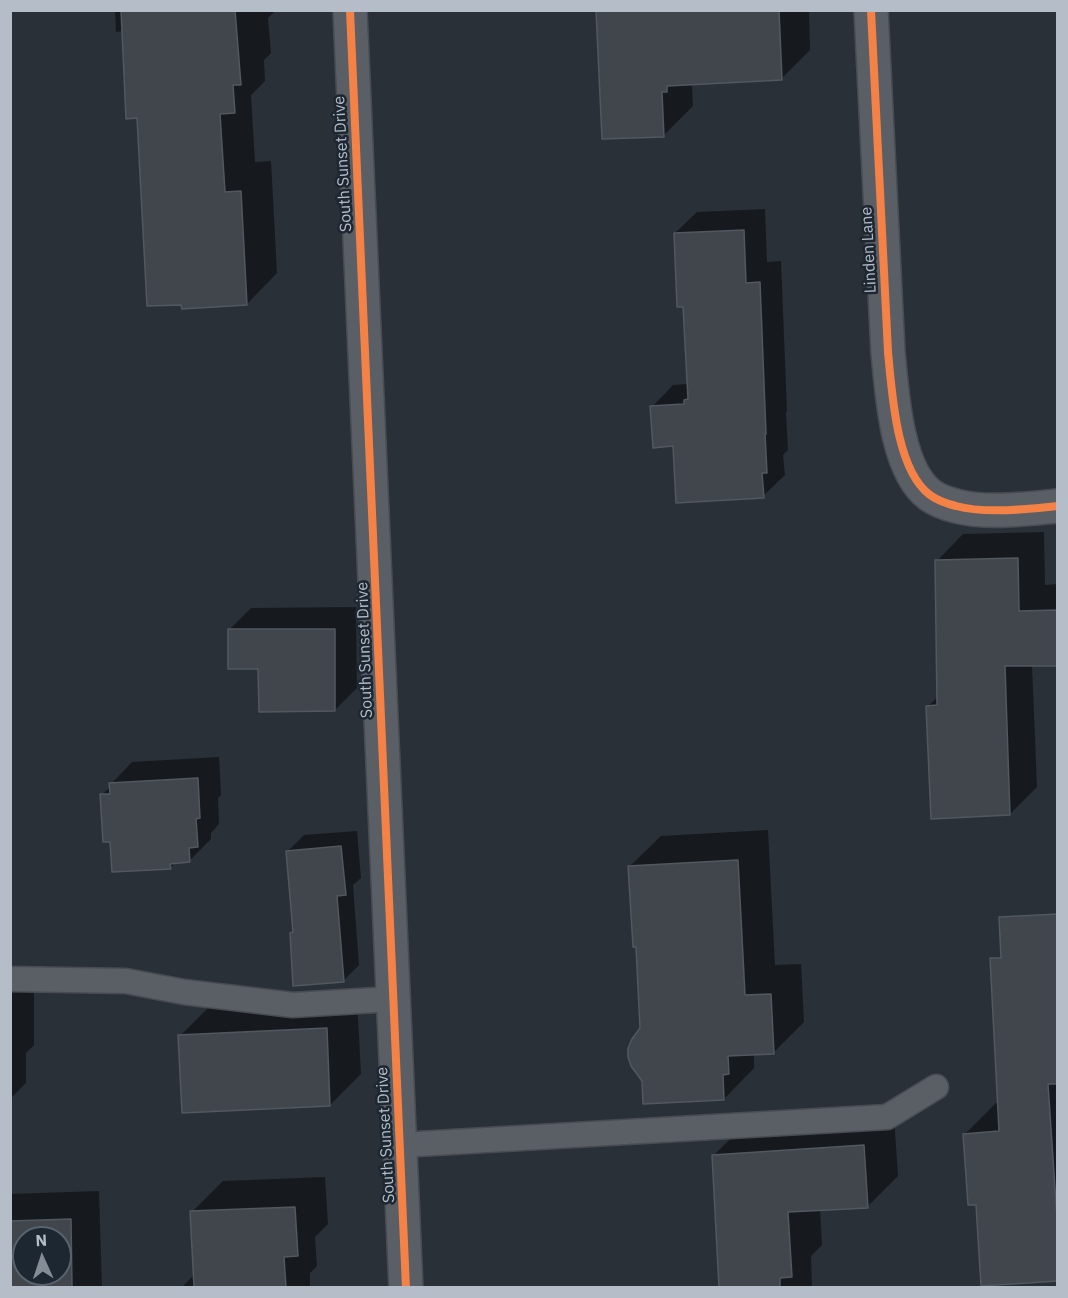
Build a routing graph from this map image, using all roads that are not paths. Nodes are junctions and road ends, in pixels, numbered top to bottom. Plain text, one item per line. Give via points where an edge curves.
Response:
1 (350, 10) edge
2 (871, 10) edge
3 (1058, 506) edge
4 (10, 979) edge
5 (393, 999) junction
6 (936, 1087) dead end
7 (400, 1145) junction
8 (406, 1287) edge

1 - 5 street, South Sunset Drive
2 - 3 street, Linden Lane via 891,391 910,470 931,496 958,507
4 - 5 lane via 126,981 293,1005
5 - 7 street, South Sunset Drive
6 - 7 lane via 887,1117
7 - 8 street, South Sunset Drive

